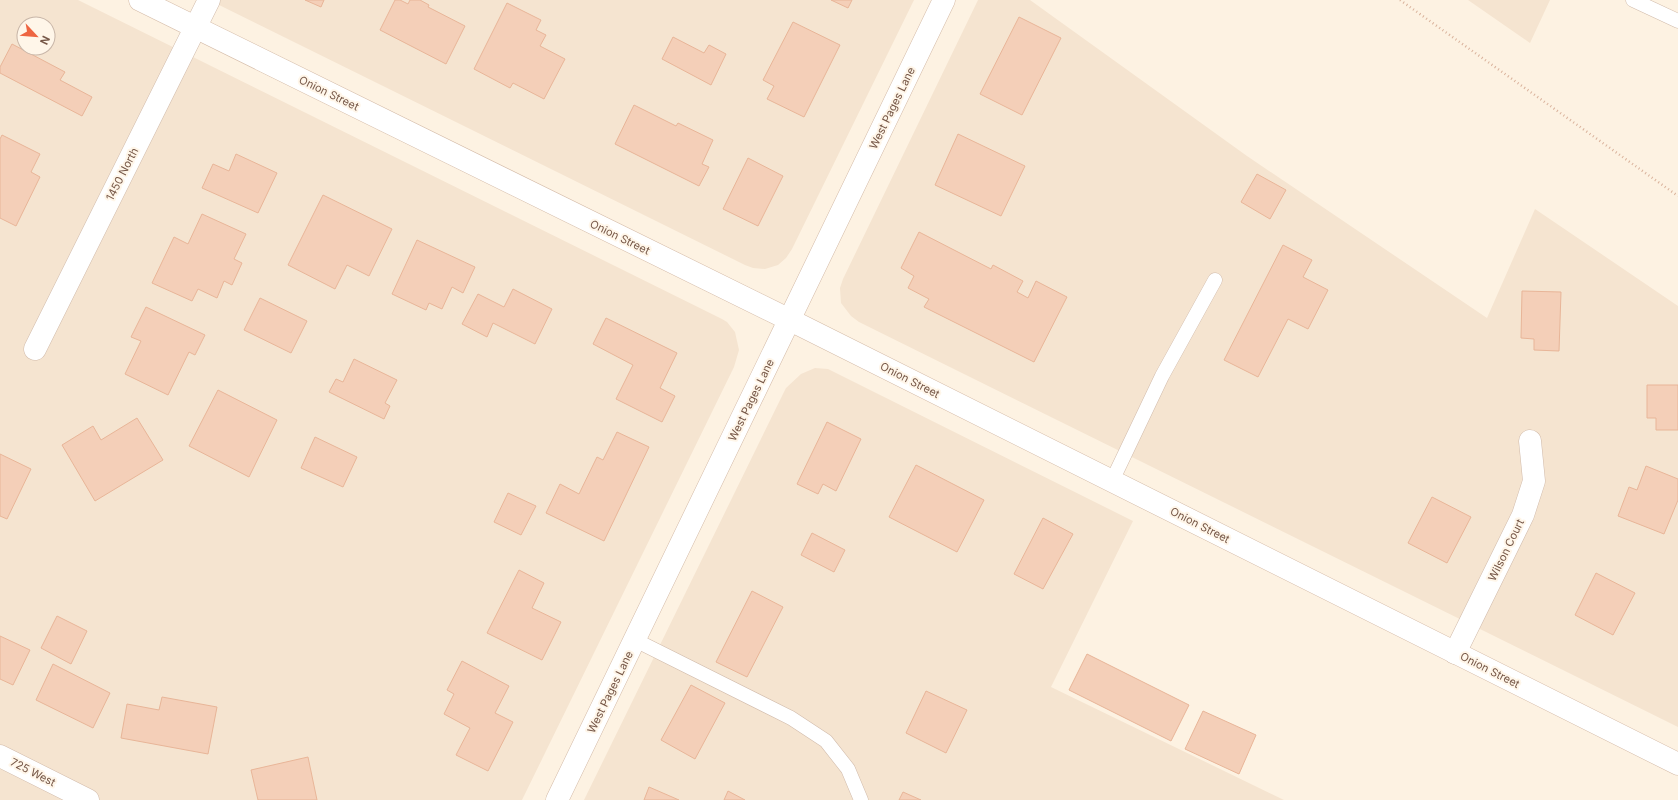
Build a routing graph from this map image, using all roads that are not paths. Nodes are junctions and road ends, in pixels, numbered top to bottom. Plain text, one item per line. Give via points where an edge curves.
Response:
1 (140, 0) edge
2 (210, 0) edge
3 (944, 0) edge
4 (1633, 0) edge
5 (1678, 21) edge
6 (196, 28) junction
7 (1215, 280) dead end
8 (790, 320) junction
9 (35, 349) dead end
10 (1530, 441) dead end
11 (1112, 481) junction
12 (635, 640) junction
13 (1455, 653) junction
14 (0, 756) edge
15 (1678, 764) edge
16 (88, 800) edge
17 (557, 800) edge
18 (861, 800) edge

1 - 6 street, Onion Street
2 - 6 street, 1450 North
3 - 8 street, West Pages Lane
4 - 5 lane
6 - 8 street, Onion Street
6 - 9 street, 1450 North
7 - 11 lane via 1162,376
8 - 11 street, Onion Street
8 - 12 street, West Pages Lane
10 - 13 street, Wilson Court via 1534,481 1523,515
11 - 13 street, Onion Street
12 - 17 street, West Pages Lane
12 - 18 lane via 791,718 826,741 848,769
13 - 15 street, Onion Street
14 - 16 street, 725 West

